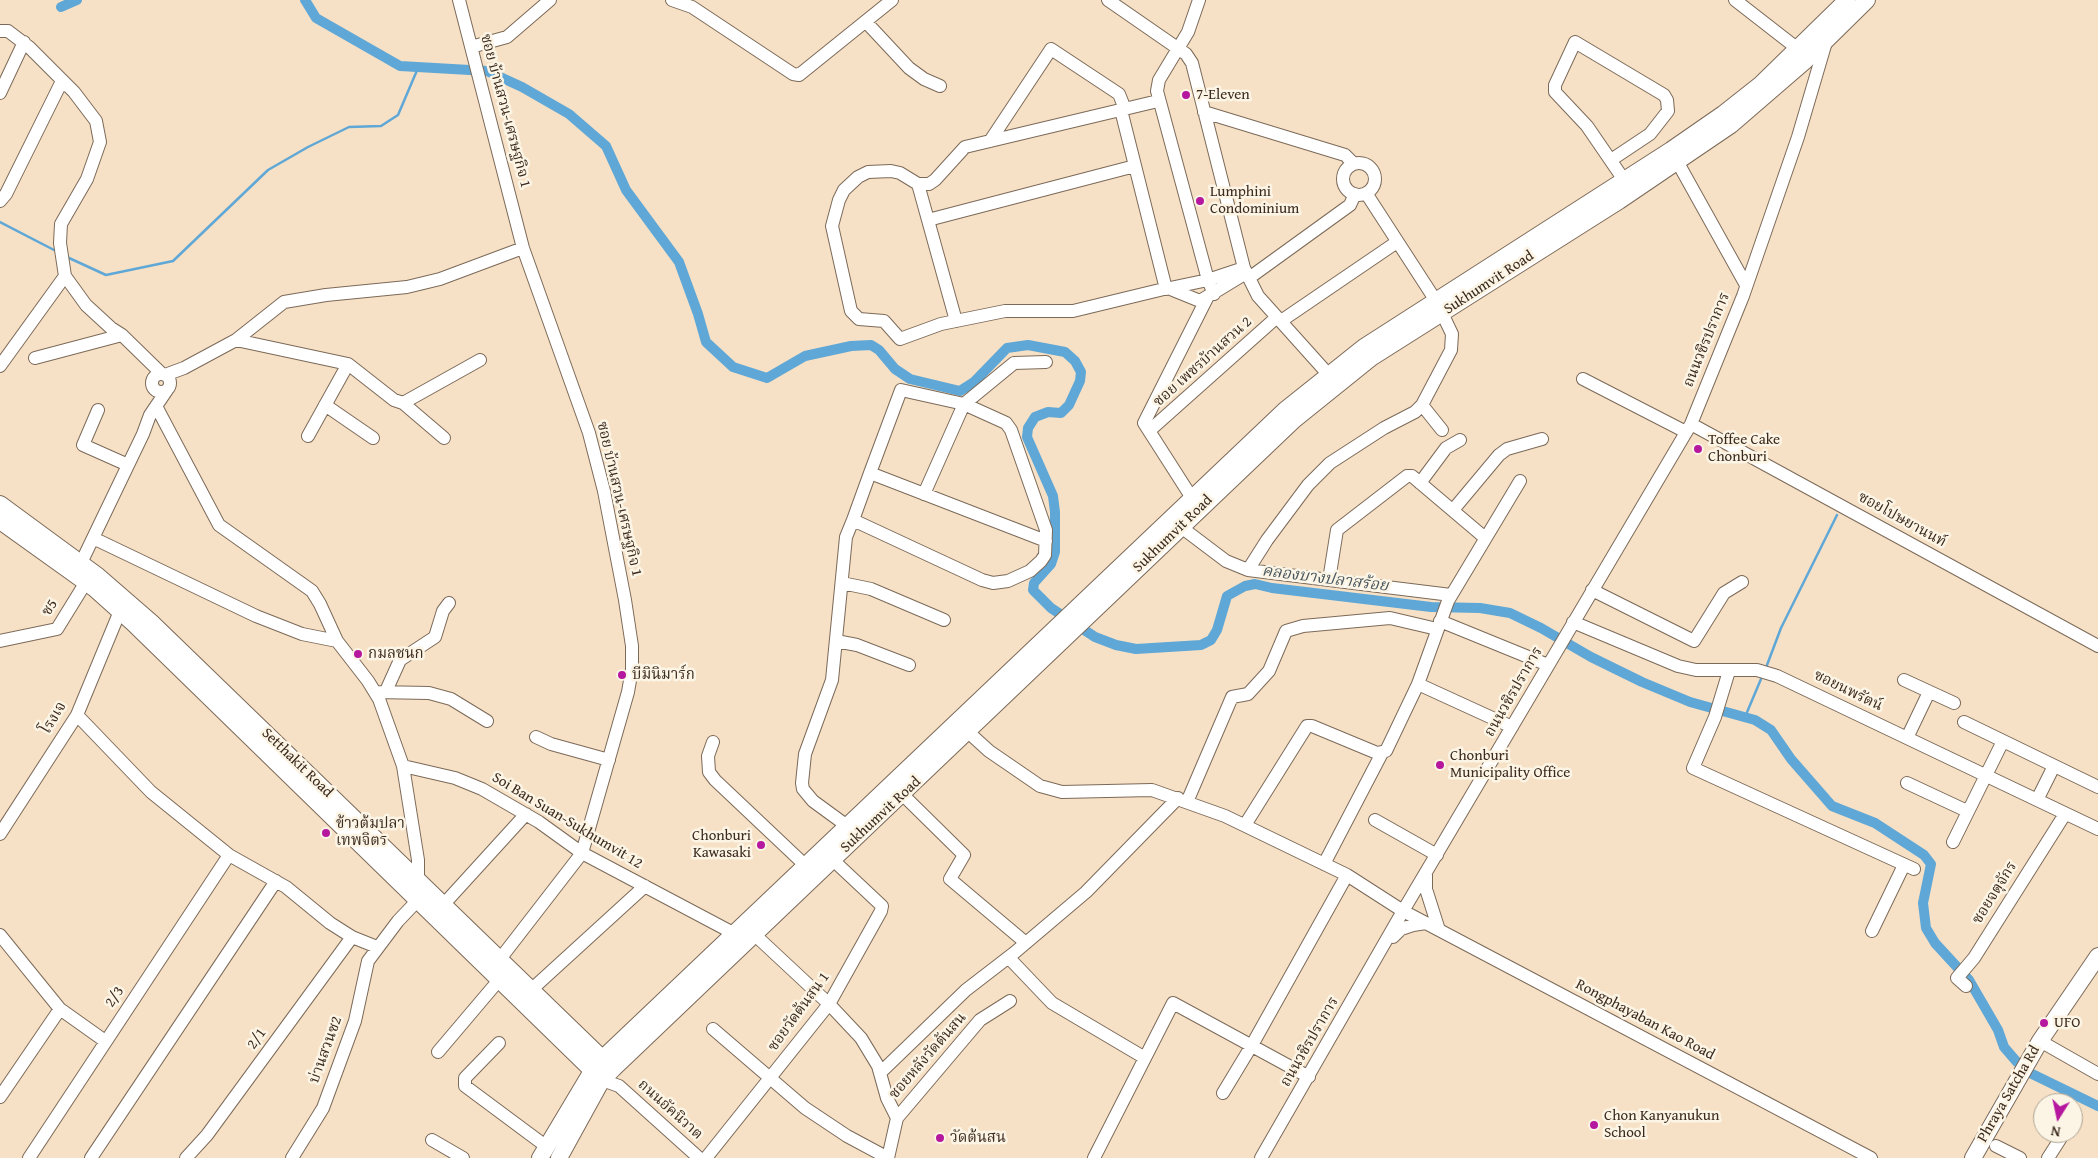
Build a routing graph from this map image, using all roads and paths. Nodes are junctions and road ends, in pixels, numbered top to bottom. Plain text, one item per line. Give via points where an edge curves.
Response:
1 (459, 0) edge
2 (550, 0) edge
3 (672, 0) edge
4 (892, 0) edge
5 (1108, 0) edge
6 (1199, 0) edge
7 (1735, 0) edge
8 (1847, 0) edge
9 (1867, 0) edge
10 (866, 22) junction
11 (0, 31) edge
12 (24, 42) junction
13 (1826, 42) junction
14 (471, 47) junction
15 (1178, 48) junction
16 (1798, 49) junction
17 (62, 81) junction
18 (940, 86) dead end
19 (0, 93) edge
20 (1158, 101) junction
21 (1123, 109) junction
22 (1204, 112) junction
23 (990, 141) junction
24 (1674, 156) junction
25 (1611, 160) junction
26 (1354, 164) junction
27 (1135, 166) junction
28 (1624, 180) junction
29 (918, 184) junction
30 (1360, 194) junction
31 (0, 201) edge
32 (928, 220) junction
33 (1397, 242) junction
34 (524, 248) junction
35 (1246, 273) junction
36 (65, 276) junction
37 (1208, 280) junction
38 (1746, 285) junction
39 (1168, 288) junction
40 (1211, 296) junction
41 (1443, 307) junction
42 (1279, 319) junction
43 (956, 321) junction
44 (122, 335) junction
45 (236, 340) junction
46 (138, 352) junction
47 (35, 358) dead end
48 (480, 360) dead end
49 (1046, 362) dead end
50 (348, 364) junction
51 (0, 366) edge
52 (184, 368) junction
53 (163, 374) junction
54 (1328, 374) junction
55 (1583, 378) dead end
56 (152, 385) junction
57 (168, 389) junction
58 (402, 403) junction
59 (964, 404) junction
60 (1422, 405) junction
61 (325, 406) junction
62 (98, 410) dead end
63 (153, 411) junction
64 (1689, 428) junction
65 (1442, 430) dead end
66 (1149, 431) junction
67 (308, 436) dead end
68 (373, 438) dead end
69 (444, 438) dead end
70 (1542, 439) dead end
71 (1460, 440) dead end
72 (128, 465) junction
73 (870, 473) junction
74 (1520, 481) dead end
75 (1420, 482) junction
76 (924, 494) junction
77 (1192, 498) junction
78 (0, 504) edge
79 (1453, 510) junction
80 (853, 520) junction
81 (0, 521) edge
82 (1181, 527) junction
83 (1484, 537) junction
84 (94, 538) junction
85 (1046, 542) junction
86 (81, 563) junction
87 (1132, 564) junction
88 (1248, 570) junction
89 (1329, 580) junction
90 (86, 582) junction
91 (1742, 582) dead end
92 (842, 583) junction
93 (1592, 590) junction
94 (1450, 598) junction
95 (448, 602) dead end
96 (120, 611) junction
97 (944, 620) dead end
98 (1440, 621) junction
99 (1069, 625) junction
100 (1570, 628) junction
101 (0, 641) edge
102 (336, 641) junction
103 (836, 641) junction
104 (2098, 646) edge
105 (909, 665) dead end
106 (1548, 665) junction
107 (1729, 671) junction
108 (1904, 680) dead end
109 (1418, 684) junction
110 (380, 691) junction
111 (1929, 692) junction
112 (1954, 703) dead end
113 (77, 715) junction
114 (487, 721) dead end
115 (1964, 722) dead end
116 (1512, 727) junction
117 (967, 731) junction
118 (536, 737) dead end
119 (1907, 738) junction
120 (2003, 741) junction
121 (713, 742) dead end
122 (1382, 753) junction
123 (609, 760) junction
124 (403, 766) junction
125 (2054, 766) junction
126 (1985, 775) junction
127 (1907, 783) dead end
128 (2098, 787) edge
129 (902, 794) junction
130 (1182, 800) junction
131 (2037, 800) junction
132 (1967, 811) junction
133 (526, 814) junction
134 (2065, 814) junction
135 (1375, 820) dead end
136 (1245, 825) junction
137 (2098, 829) edge
138 (854, 831) junction
139 (0, 834) edge
140 (1953, 842) dead end
141 (582, 853) junction
142 (1437, 855) junction
143 (229, 856) junction
144 (833, 860) junction
145 (1324, 864) junction
146 (806, 866) junction
147 (1426, 873) junction
148 (1347, 875) junction
149 (418, 879) junction
150 (276, 881) junction
151 (645, 886) junction
152 (418, 900) junction
153 (444, 904) junction
154 (1403, 911) junction
155 (1426, 923) junction
156 (1439, 930) junction
157 (1872, 931) dead end
158 (735, 934) junction
159 (0, 935) edge
160 (755, 935) junction
161 (352, 937) junction
162 (1026, 943) junction
163 (1384, 946) junction
164 (377, 947) junction
165 (2098, 956) edge
166 (1009, 958) junction
167 (500, 959) junction
168 (2092, 975) edge
169 (499, 980) junction
170 (1962, 982) dead end
171 (531, 990) junction
172 (1010, 1001) dead end
173 (829, 1004) junction
174 (60, 1009) junction
175 (713, 1029) dead end
176 (105, 1040) junction
177 (2040, 1041) junction
178 (499, 1043) dead end
179 (1252, 1045) junction
180 (438, 1052) dead end
181 (1145, 1058) junction
182 (602, 1070) junction
183 (880, 1073) junction
184 (2098, 1074) edge
185 (1309, 1077) junction
186 (770, 1078) junction
187 (1223, 1093) dead end
188 (0, 1097) edge
189 (897, 1118) junction
190 (432, 1140) dead end
191 (2058, 1143) edge
192 (1996, 1146) dead end
193 (554, 1155) edge
194 (29, 1158) edge
195 (91, 1158) edge
196 (186, 1158) edge
197 (292, 1158) edge
198 (463, 1158) edge
199 (699, 1158) edge
200 (706, 1158) edge
201 (888, 1158) edge
202 (1094, 1158) edge
203 (1261, 1158) edge
204 (1871, 1158) edge
205 (1973, 1158) edge
206 (2020, 1158) edge
207 (2048, 1158) edge

1 - 14 street, ซอย บ้านสวน-เศรษฐกิจ 1
2 - 14 street via 507,37
3 - 10 street via 692,7 799,75
4 - 10 street
5 - 15 street
6 - 15 street via 1191,26
7 - 16 street
8 - 16 main road, Sukhumvit Road
9 - 13 main road, Sukhumvit Road
10 - 18 street via 909,68
11 - 12 street via 8,31
12 - 17 street
12 - 19 street
13 - 24 main road, Sukhumvit Road via 1731,125
13 - 38 street, ถนนวชิรปราการ via 1798,137
14 - 34 street, ซอย บ้านสวน-เศรษฐกิจ 1
15 - 20 street via 1159,80
15 - 22 street via 1192,63
16 - 24 main road, Sukhumvit Road
17 - 31 street
17 - 36 street via 96,121 100,142 87,179 61,224
20 - 21 street
20 - 37 street
21 - 23 street
21 - 23 street via 1119,94 1051,49
21 - 27 street
22 - 26 street via 1345,155
22 - 35 street
23 - 29 street via 965,147 935,180 925,185
24 - 28 main road, Sukhumvit Road
24 - 38 street, ถนนวชิรปราการ
24 - 41 main road, Sukhumvit Road
25 - 25 street via 1650,134 1668,111 1667,100 1575,42 1555,85 1555,92 1587,126
25 - 28 street
26 - 30 street via 1346,170 1343,180 1347,189
26 - 30 street via 1367,165 1373,172 1373,186
27 - 32 street
27 - 39 street
28 - 41 main road, Sukhumvit Road
29 - 32 street
29 - 43 street via 898,172 868,172 858,177 842,195 832,226 850,308 859,319 884,321 900,339
30 - 33 street
30 - 35 street via 1350,205
32 - 43 street
33 - 41 street
33 - 42 street, ซอย เพชรบ้านสวน 2
34 - 45 street via 440,279 406,287 326,294 284,302
34 - 123 street, ซอย บ้านสวน-เศรษฐกิจ 1 via 589,433 625,600 632,669
35 - 37 street
35 - 40 street
35 - 42 street via 1258,296
36 - 44 street via 86,305
36 - 51 street
37 - 39 street
37 - 40 street
38 - 64 street, ถนนวชิรปราการ
39 - 40 street via 1196,301
39 - 43 street via 1073,311 1011,310
40 - 66 street via 1144,422
41 - 54 main road, Sukhumvit Road via 1364,347
41 - 60 street via 1453,342
41 - 82 main road, Sukhumvit Road via 1371,358 1294,420
42 - 54 street
42 - 66 street, ซอย เพชรบ้านสวน 2
44 - 46 street
44 - 47 street
45 - 50 street
45 - 52 street
46 - 53 street
46 - 56 street
48 - 58 street
49 - 59 street via 1014,364
50 - 58 street
50 - 61 street
52 - 53 street
52 - 57 street
53 - 56 street via 154,378
53 - 57 street via 169,379
54 - 77 main road, Sukhumvit Road
55 - 64 street, ซอยโปษยานนท์
56 - 57 street via 159,392
56 - 63 street
57 - 63 street
58 - 69 street
59 - 73 street via 901,390
59 - 76 street
59 - 85 street via 1001,419 1009,426 1045,522
60 - 65 street
60 - 88 street via 1330,463 1308,485
61 - 67 street
61 - 68 street
62 - 72 street via 83,445
63 - 72 street
63 - 102 street via 219,525 312,591
64 - 93 street, ถนนวชิรปราการ
64 - 104 street, ซอยโปษยานนท์
66 - 77 street
70 - 79 street via 1507,449 1499,455
71 - 75 street via 1446,448
72 - 84 street
73 - 76 street
73 - 80 street
74 - 83 street
75 - 79 street
75 - 89 street via 1412,476 1402,478 1340,526 1335,535
76 - 85 street
77 - 87 main road, Sukhumvit Road
78 - 86 main road, Setthakit Road
79 - 83 street
80 - 85 street via 993,583 1008,581 1030,571 1044,555
80 - 92 street via 846,537
81 - 90 main road, Setthakit Road
82 - 87 main road, Sukhumvit Road
82 - 88 street via 1226,561
83 - 94 street
84 - 86 street
84 - 102 street via 256,616 302,634
86 - 149 main road, Setthakit Road via 151,622
87 - 99 main road, Sukhumvit Road
88 - 89 street
89 - 94 street
90 - 96 main road, Setthakit Road
90 - 101 street, ซ5 via 57,629
91 - 93 street via 1724,593 1694,641
92 - 97 street via 871,589
92 - 103 street
93 - 100 street, ถนนวชิรปราการ
94 - 98 street
95 - 110 street via 435,637 400,660
96 - 113 street, โรงเจ
96 - 152 main road, Setthakit Road
98 - 106 street
98 - 109 street
98 - 130 street via 1390,618 1303,626 1286,631 1269,671 1248,694 1232,697
99 - 117 main road, Sukhumvit Road
99 - 138 main road, Sukhumvit Road
100 - 106 street, ถนนวชิรปราการ
100 - 107 street, ซอยนพรัตน์ via 1678,666
102 - 110 street
103 - 105 street via 858,645
103 - 138 street via 832,680 805,754 802,783 812,801
106 - 116 street, ถนนวชิรปราการ
107 - 119 street, ซอยนพรัตน์ via 1757,670 1777,676
107 - 157 street via 1715,716 1693,768 1909,867
108 - 111 street
109 - 116 street
109 - 122 street via 1386,751
110 - 114 street via 429,693 451,699
110 - 124 street via 379,699
111 - 112 street
111 - 119 street
113 - 139 street, โรงเจ
113 - 143 street via 151,792
115 - 120 street
116 - 142 street, ถนนวชิรปราการ
117 - 129 main road, Sukhumvit Road
117 - 130 street, Rongphayaban Kao Road via 989,751 1040,786 1062,792 1152,790
118 - 123 street
119 - 126 street, ซอยนพรัตน์
120 - 125 street
120 - 126 street
121 - 146 street via 708,756 709,772
122 - 136 street via 1307,726
122 - 145 street
123 - 141 street, ซอย บ้านสวน-เศรษฐกิจ 1
124 - 133 street, Soi Ban Suan-Sukhumvit 12 via 473,785
124 - 149 street via 418,860
125 - 128 street
125 - 131 street
126 - 131 street, ซอยนพรัตน์
126 - 132 street
127 - 132 street
129 - 138 main road, Sukhumvit Road
129 - 162 street via 964,855 950,879
130 - 136 street, Rongphayaban Kao Road
130 - 162 street via 1086,892
131 - 134 street, ซอยนพรัตน์
132 - 140 street
133 - 141 street, Soi Ban Suan-Sukhumvit 12
133 - 153 street
134 - 137 street, ซอยนพรัตน์
134 - 170 street, ซอยจตุจักร via 1969,964
135 - 142 street
136 - 145 street, Rongphayaban Kao Road
138 - 144 main road, Sukhumvit Road
138 - 146 main road, Sukhumvit Road
141 - 151 street, Soi Ban Suan-Sukhumvit 12
141 - 167 street, ซอย บ้านสวน-เศรษฐกิจ 1
142 - 147 street, ถนนวชิรปราการ
143 - 150 street
143 - 176 street, 2/3
144 - 160 main road, Sukhumvit Road
144 - 173 street, ซอยวัดต้นสน 1 via 882,906
145 - 148 street, Rongphayaban Kao Road
146 - 158 main road, Sukhumvit Road
147 - 154 street, ถนนวชิรปราการ
147 - 156 street via 1426,889
148 - 154 street, Rongphayaban Kao Road
148 - 179 street
149 - 153 main road, Setthakit Road
150 - 161 street
150 - 195 street
151 - 158 street, Soi Ban Suan-Sukhumvit 12
151 - 171 street
152 - 164 street, บ่านสวนซ2
152 - 169 main road, Setthakit Road
153 - 167 main road, Setthakit Road
154 - 155 street, Rongphayaban Kao Road
154 - 163 street, ถนนวชิรปราการ
155 - 156 street, Rongphayaban Kao Road
155 - 163 street via 1401,929
156 - 204 street, Rongphayaban Kao Road
158 - 182 main road, Sukhumvit Road
159 - 174 street
160 - 173 street
160 - 182 main road, Sukhumvit Road
161 - 164 street
161 - 196 street, 2/1 via 207,1135
162 - 166 street
163 - 185 street, ถนนวชิรปราการ
164 - 197 street, บ่านสวนซ2 via 368,961 355,1021 322,1108
165 - 168 main road, Phraya Satcha Rd
166 - 181 street via 1052,1003
166 - 183 street via 966,990
167 - 171 main road, Setthakit Road
168 - 177 main road, Phraya Satcha Rd
169 - 180 street
169 - 182 main road, Setthakit Road
171 - 182 main road, Setthakit Road
172 - 189 street, ซอยหลังวัดต้นสน via 980,1020
173 - 183 street via 861,1038
173 - 186 street, ซอยวัดต้นสน 1
174 - 176 street
174 - 188 street
175 - 186 street
176 - 194 street, 2/3
177 - 184 street
177 - 205 main road, Phraya Satcha Rd
178 - 193 street via 465,1078 465,1086
179 - 181 street via 1173,1003
179 - 185 street
179 - 187 street
181 - 202 street
182 - 193 main road, Sukhumvit Road
182 - 199 street, ถนนอัคนิวาต
183 - 189 street
185 - 203 street, ถนนวชิรปราการ
186 - 200 street, ซอยวัดต้นสน 1
186 - 201 street via 812,1113
189 - 201 street
190 - 198 street
191 - 207 street
192 - 206 street

